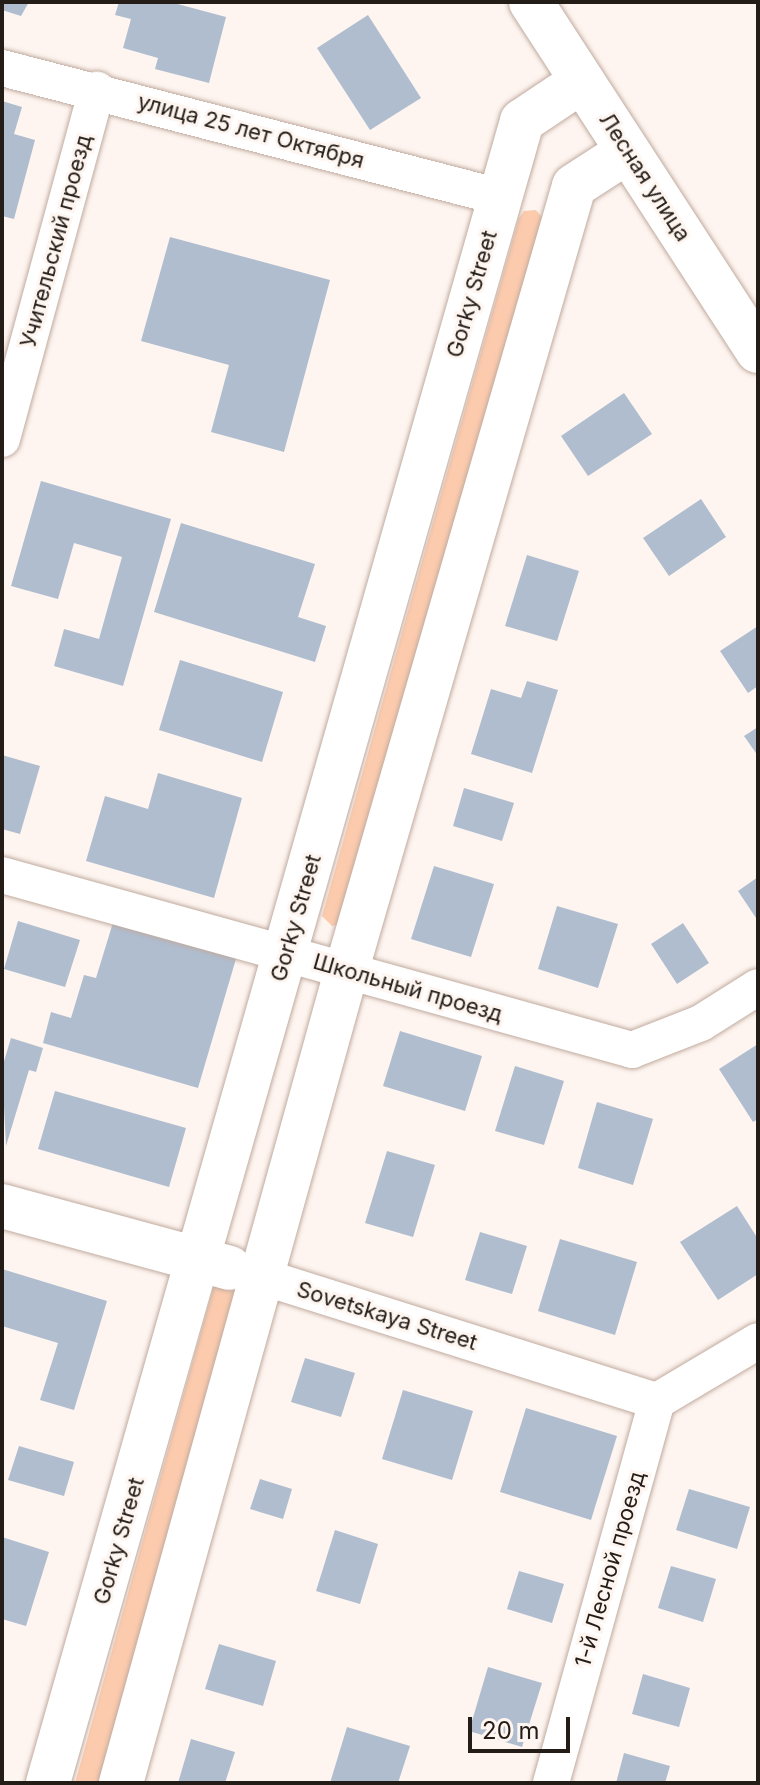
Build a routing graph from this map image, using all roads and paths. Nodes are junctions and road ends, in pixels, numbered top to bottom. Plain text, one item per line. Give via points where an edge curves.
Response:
1 (531, 2) edge
2 (2, 68) edge
3 (582, 81) junction
4 (97, 90) junction
5 (628, 151) junction
6 (500, 197) junction
7 (758, 351) edge
8 (2, 439) edge
9 (2, 875) edge
10 (286, 954) junction
11 (346, 972) junction
12 (758, 987) edge
13 (2, 1206) edge
14 (201, 1260) junction
15 (260, 1276) junction
16 (758, 1341) edge
17 (657, 1401) junction
18 (48, 1783) edge
19 (121, 1783) edge
20 (551, 1783) edge

1 - 3 main road, Лесная улица
2 - 4 street, улица 25 лет Октября
3 - 5 main road, Лесная улица
3 - 6 main road, Gorky Street via 522,121
4 - 6 street, улица 25 лет Октября
4 - 8 street, Учительский проезд
5 - 7 main road, Лесная улица
5 - 11 main road via 574,186
6 - 10 main road, Gorky Street
9 - 10 street, Школьный проезд
10 - 11 street, Школьный проезд
10 - 14 main road, Gorky Street
11 - 12 street, Школьный проезд via 632,1050 701,1023
11 - 15 main road
13 - 14 main road, Sovetskaya Street
14 - 15 main road, Sovetskaya Street
14 - 18 main road, Gorky Street
15 - 17 street, Sovetskaya Street
15 - 19 main road
16 - 17 street
17 - 20 street, 1-й Лесной проезд

